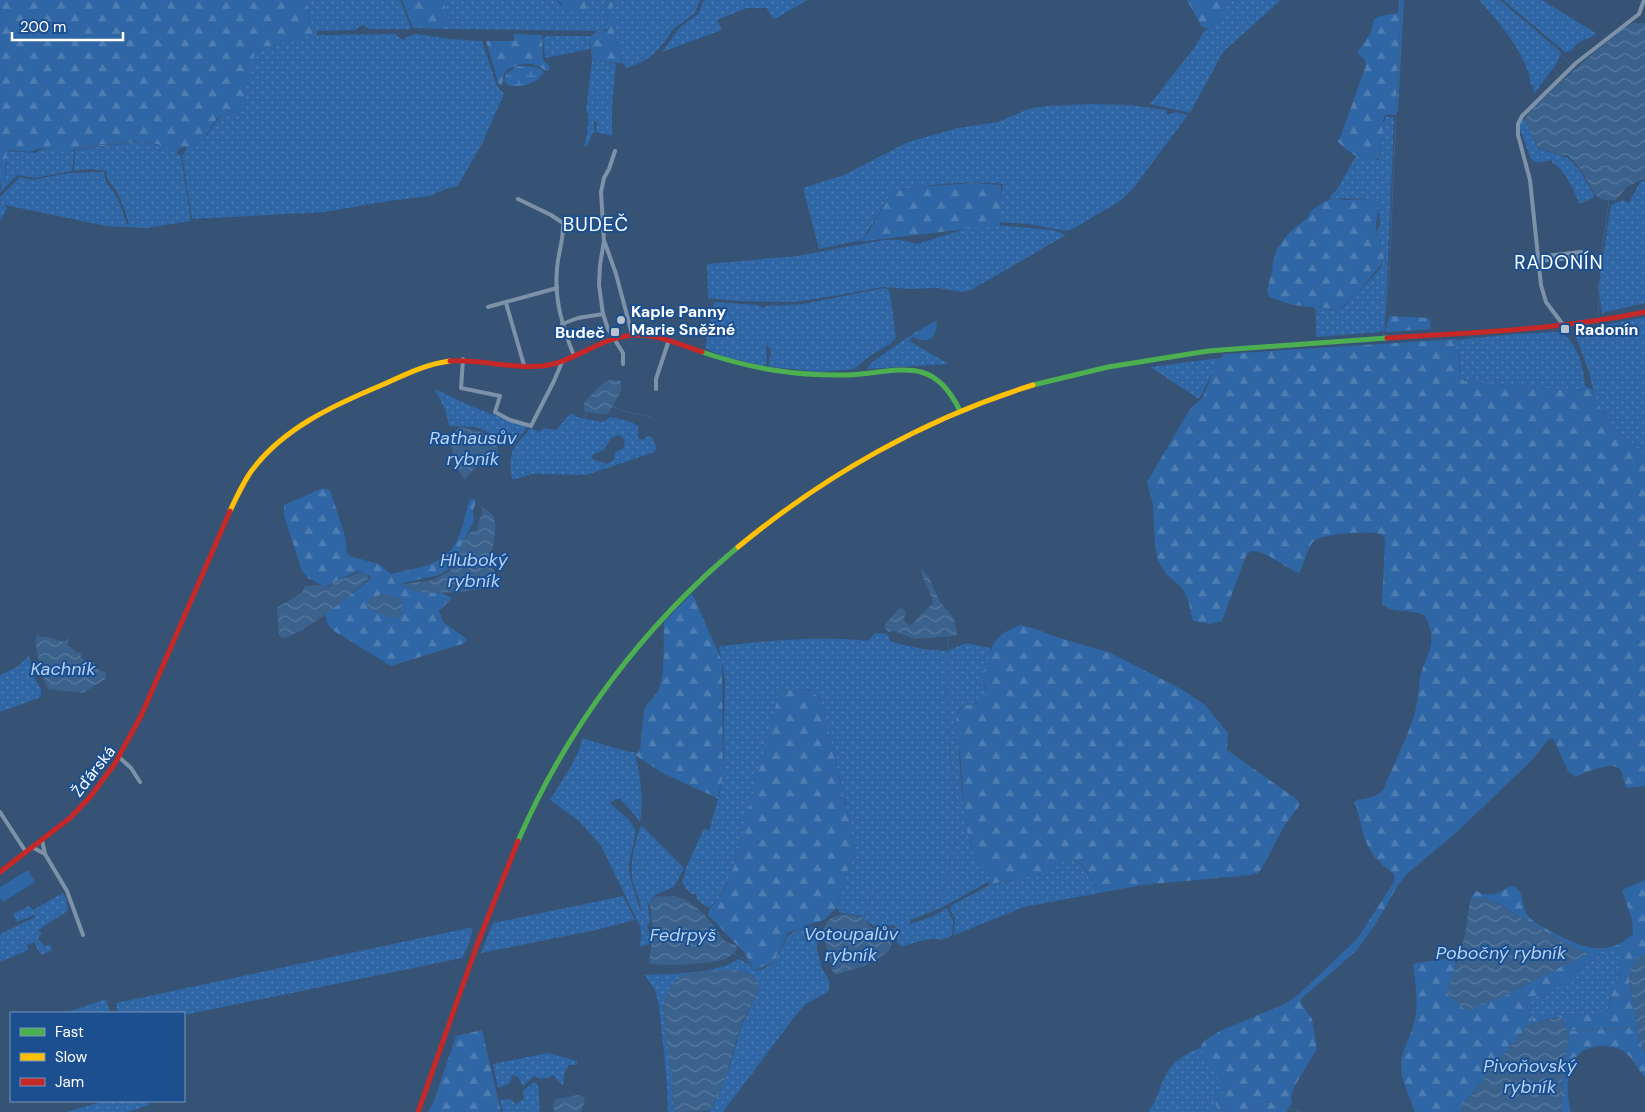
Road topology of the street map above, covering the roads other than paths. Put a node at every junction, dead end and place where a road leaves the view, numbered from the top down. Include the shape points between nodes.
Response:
1 (1644, 0) edge
2 (615, 151) dead end
3 (518, 199) dead end
4 (604, 241) junction
5 (1538, 259) junction
6 (557, 288) junction
7 (506, 303) junction
8 (488, 307) dead end
9 (1645, 312) edge
10 (603, 314) junction
11 (562, 324) junction
12 (1564, 326) junction
13 (632, 334) junction
14 (614, 337) junction
15 (669, 340) junction
16 (574, 356) junction
17 (463, 360) junction
18 (562, 362) junction
19 (623, 364) dead end
20 (524, 365) junction
21 (656, 389) dead end
22 (960, 411) junction
23 (120, 758) junction
24 (140, 782) dead end
25 (0, 812) edge
26 (42, 840) junction
27 (32, 847) junction
28 (26, 852) junction
29 (44, 854) junction
30 (0, 872) edge
31 (83, 935) dead end
32 (418, 1112) edge

1 - 5 street via 1639,14 1576,63 1522,116 1518,124 1530,180
2 - 4 street via 601,192
3 - 6 street via 563,223
4 - 10 street via 599,285
4 - 13 street
5 - 5 street via 1582,257 1584,254 1581,252
5 - 12 street via 1546,302
6 - 7 street
6 - 11 street
7 - 8 street
7 - 20 street
9 - 12 main road
10 - 11 street
10 - 14 street
11 - 16 street
12 - 22 main road via 1208,351 1150,359 1055,379
13 - 14 main road, Žďárská
13 - 15 main road, Žďárská
14 - 16 main road, Žďárská
14 - 19 street via 623,353
15 - 21 street via 656,378
15 - 22 main road, Žďárská via 737,364 778,372 838,376 916,371 942,384
16 - 18 main road, Žďárská
17 - 18 street via 461,388 500,396 495,412 532,426
17 - 20 main road, Žďárská
17 - 23 main road, Žďárská via 431,364 306,421 250,473 140,721
18 - 20 main road, Žďárská
22 - 32 main road via 878,450 771,520 737,546 687,593 636,648 568,742 528,818 489,910
23 - 24 street
23 - 26 main road, Žďárská via 84,803
25 - 28 street
26 - 27 main road, Žďárská
26 - 29 street
27 - 28 main road, Žďárská
27 - 29 street
28 - 30 main road, Žďárská
29 - 31 street via 67,891

